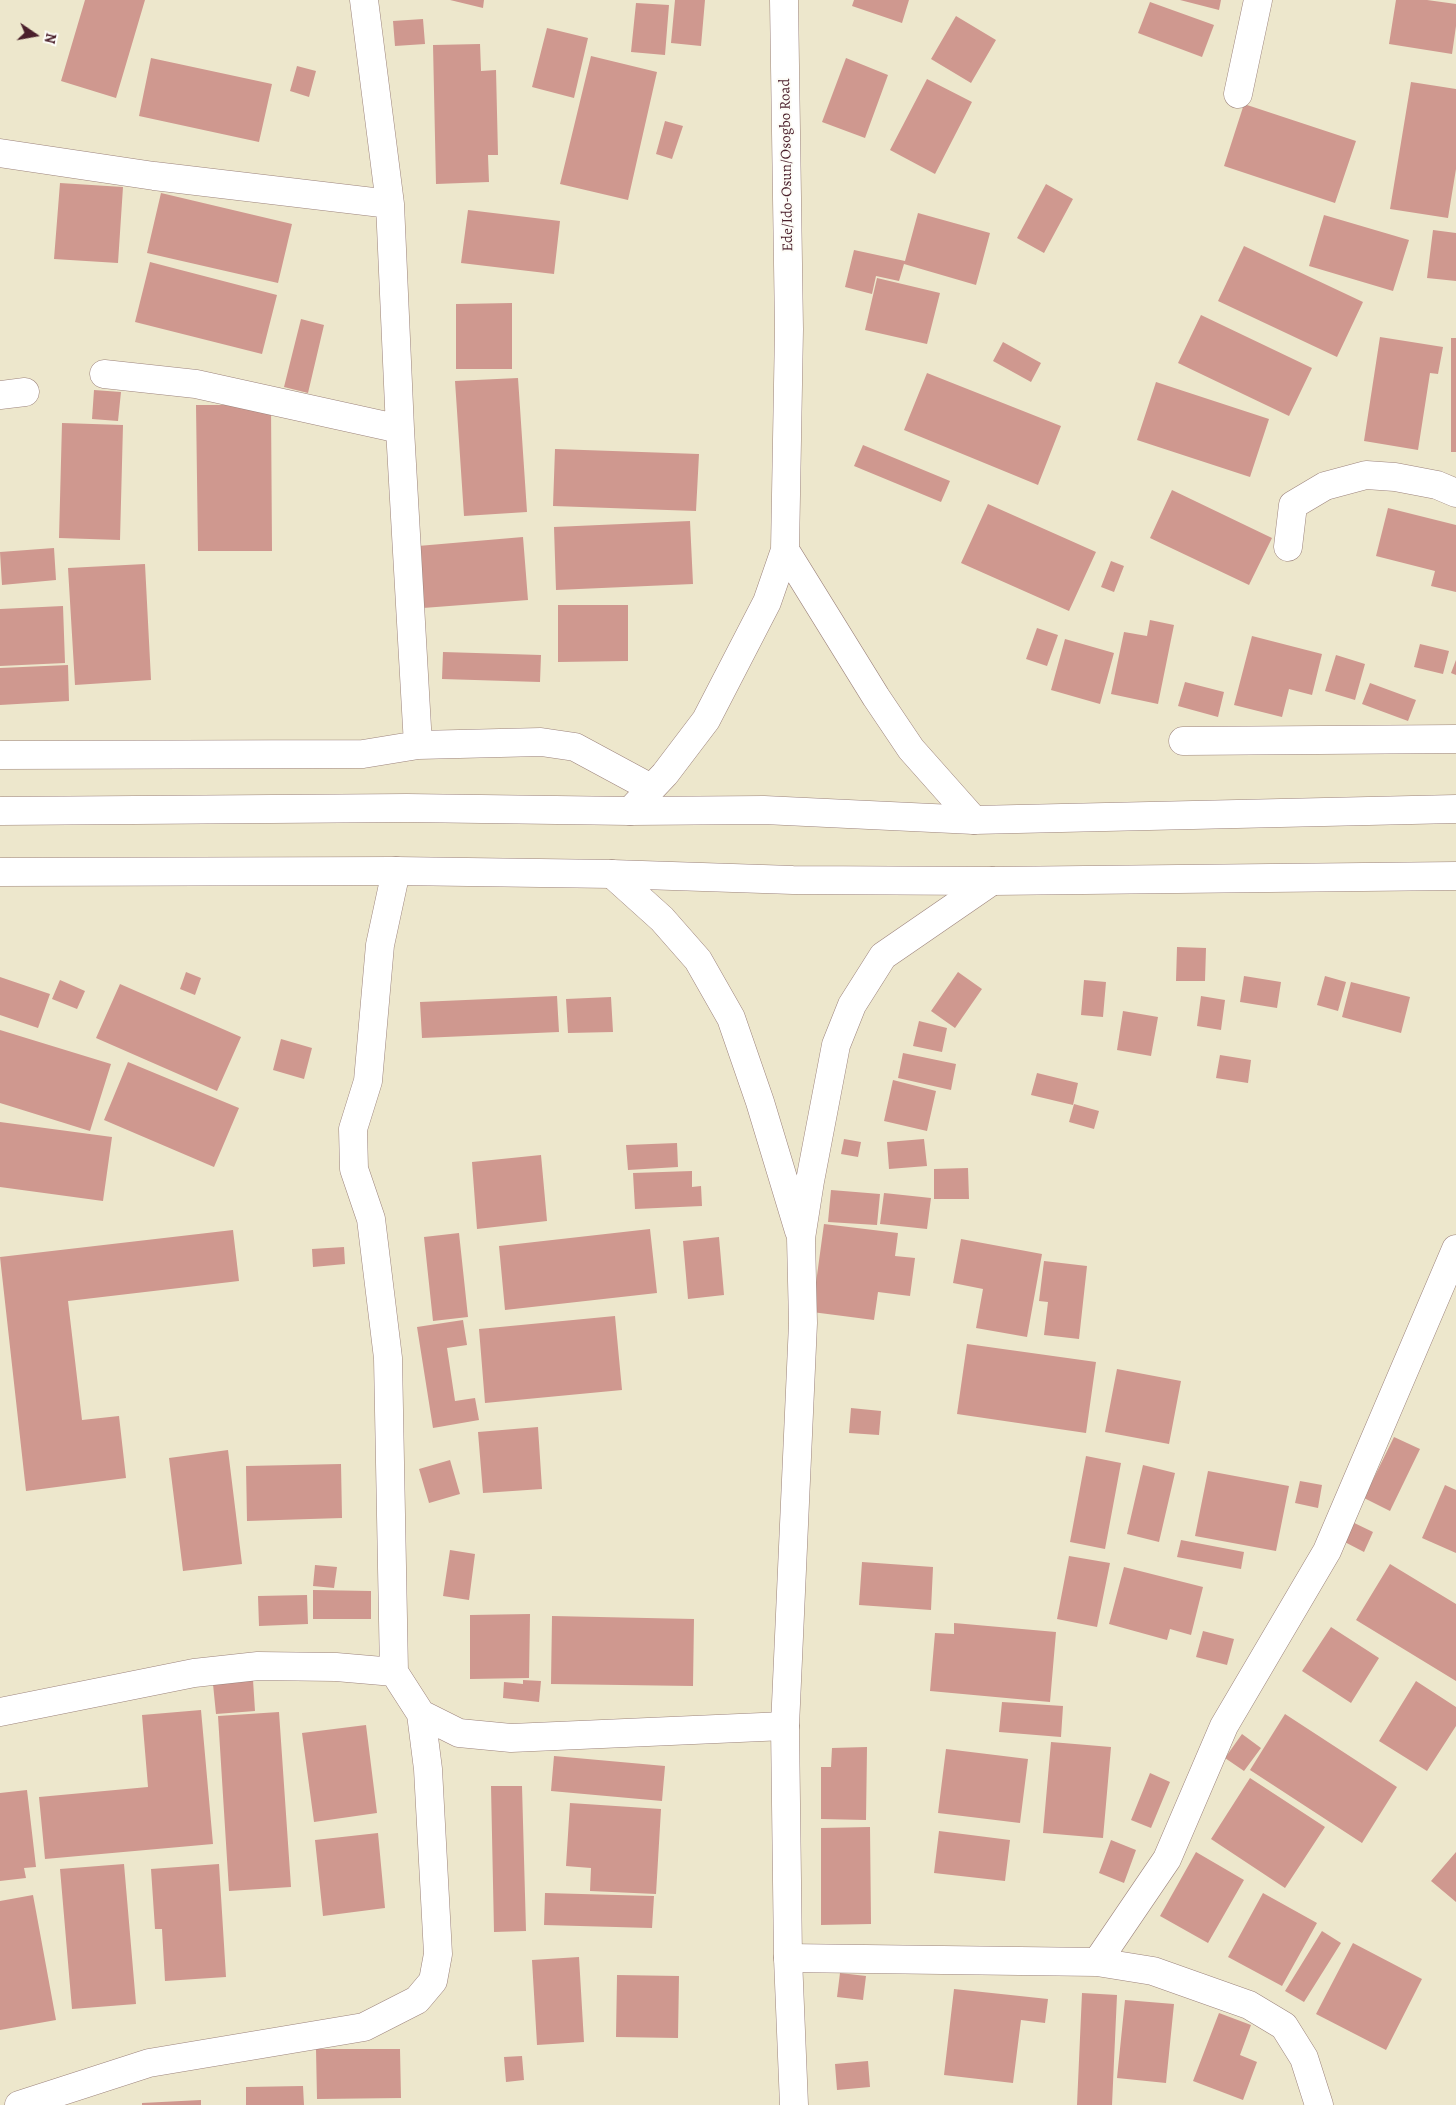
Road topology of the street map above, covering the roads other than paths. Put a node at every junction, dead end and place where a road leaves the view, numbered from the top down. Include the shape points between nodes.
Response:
1 (364, 0) edge
2 (784, 0) edge
3 (1258, 0) edge
4 (1238, 94) dead end
5 (0, 153) edge
6 (390, 204) junction
7 (104, 374) dead end
8 (400, 429) junction
9 (1456, 493) edge
10 (1288, 547) dead end
11 (785, 550) junction
12 (1456, 739) edge
13 (1183, 741) dead end
14 (418, 745) junction
15 (0, 755) edge
16 (652, 788) junction
17 (1456, 809) edge
18 (0, 811) edge
19 (630, 811) junction
20 (974, 820) junction
21 (396, 871) junction
22 (0, 872) edge
23 (612, 874) junction
24 (1456, 876) edge
25 (992, 882) junction
26 (801, 1238) junction
27 (1456, 1249) edge
28 (394, 1672) junction
29 (2, 1706) edge
30 (421, 1714) junction
31 (786, 1726) junction
32 (458, 1733) junction
33 (428, 1769) junction
34 (788, 1958) junction
35 (1097, 1962) junction
36 (19, 2105) edge
37 (794, 2105) edge
38 (1319, 2105) edge

1 - 6 main road
2 - 11 main road, Ede/Ido-Osun/Osogbo Road via 789,329
3 - 4 main road
5 - 6 main road via 154,176
6 - 8 main road
7 - 8 main road via 196,384
8 - 14 main road
9 - 10 main road via 1396,476 1366,475 1325,486 1293,504
11 - 16 main road via 766,602 706,720
11 - 20 main road via 912,749
12 - 13 main road
14 - 15 main road via 363,754
14 - 16 main road via 541,742 575,746
16 - 19 main road
17 - 20 main road
18 - 19 main road via 407,808
19 - 20 main road via 764,810
21 - 22 main road
21 - 23 main road
21 - 28 main road via 380,945 368,1081 354,1129 354,1170 371,1219 388,1358
23 - 25 main road
23 - 26 main road via 662,919 698,960 730,1018 760,1102
24 - 25 main road
25 - 26 main road via 883,956 852,1005 836,1044
26 - 31 main road via 803,1323
27 - 35 main road via 1327,1551 1224,1726 1167,1859
28 - 29 main road via 258,1666 194,1673
28 - 30 main road
30 - 32 main road
30 - 33 main road
31 - 32 main road via 511,1738
31 - 34 main road
32 - 33 main road
33 - 36 main road via 438,1954 433,1981 417,2000 364,2027 149,2063
34 - 35 main road
34 - 37 main road
35 - 38 main road via 1153,1971 1248,2005 1284,2026 1304,2058

